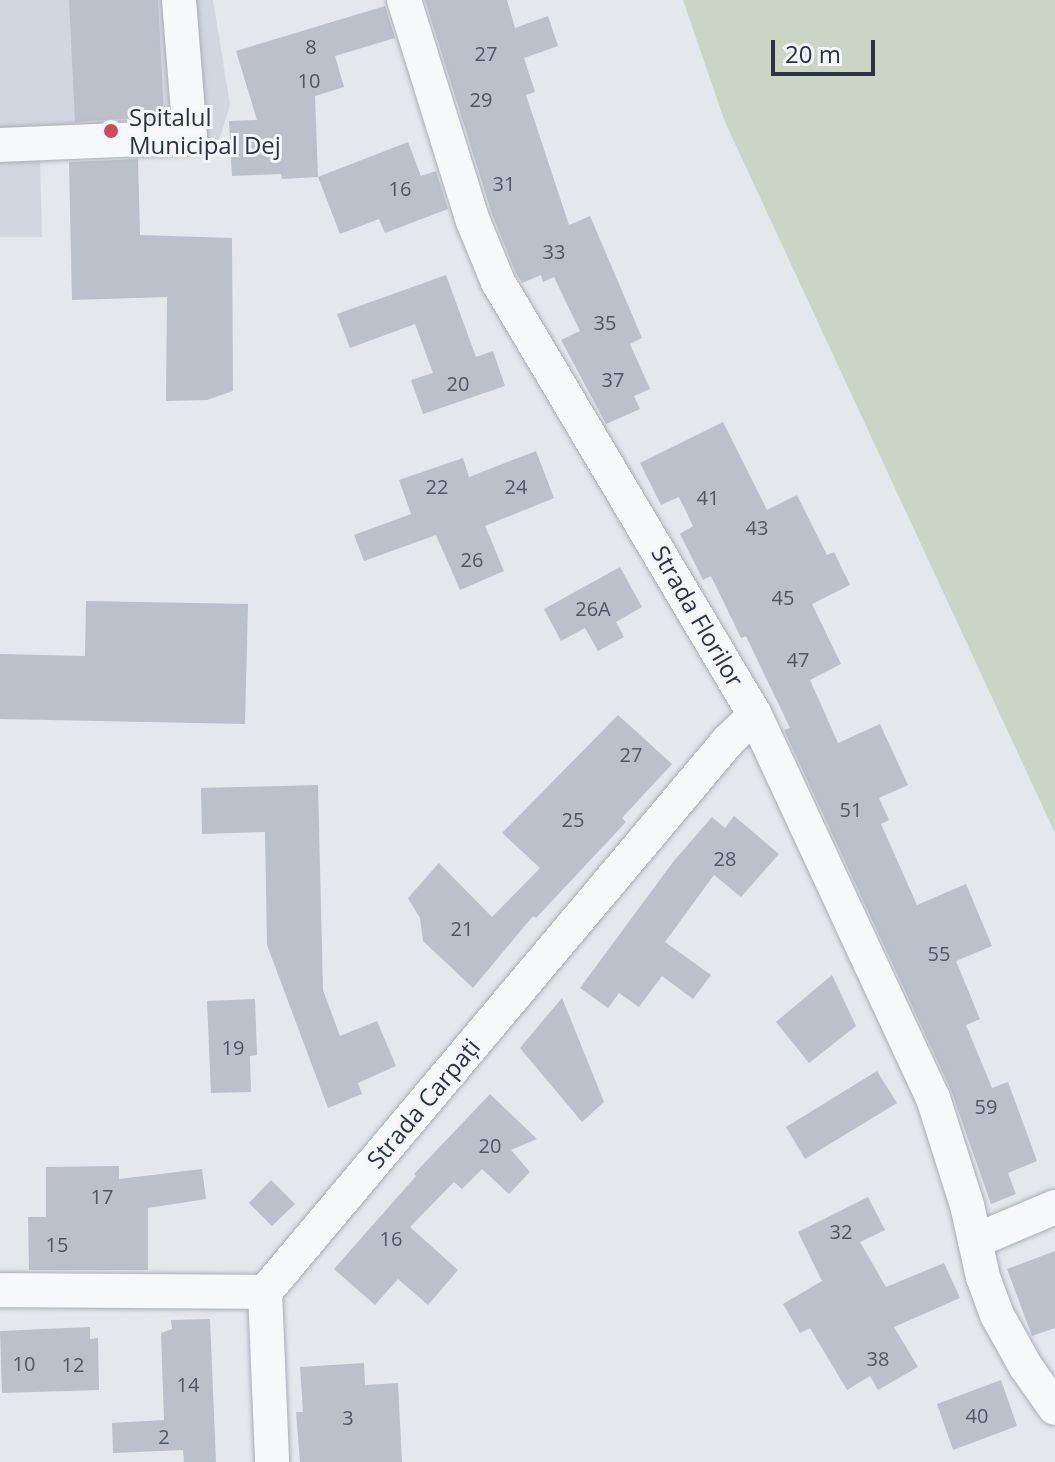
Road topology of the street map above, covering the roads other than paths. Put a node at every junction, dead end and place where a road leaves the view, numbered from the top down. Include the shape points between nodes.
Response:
1 (179, 0) edge
2 (404, 0) edge
3 (0, 145) edge
4 (755, 715) junction
5 (1055, 1207) edge
6 (975, 1241) junction
7 (0, 1290) edge
8 (265, 1292) junction
9 (1055, 1408) edge
10 (272, 1462) edge

1 - 3 street via 190,137
2 - 4 street, Strada Florilor via 473,221 498,282
4 - 6 street, Strada Florilor via 933,1098
4 - 8 street, Strada Carpați
5 - 6 street
6 - 9 street, Strada Florilor via 997,1315
7 - 8 street
8 - 10 street

